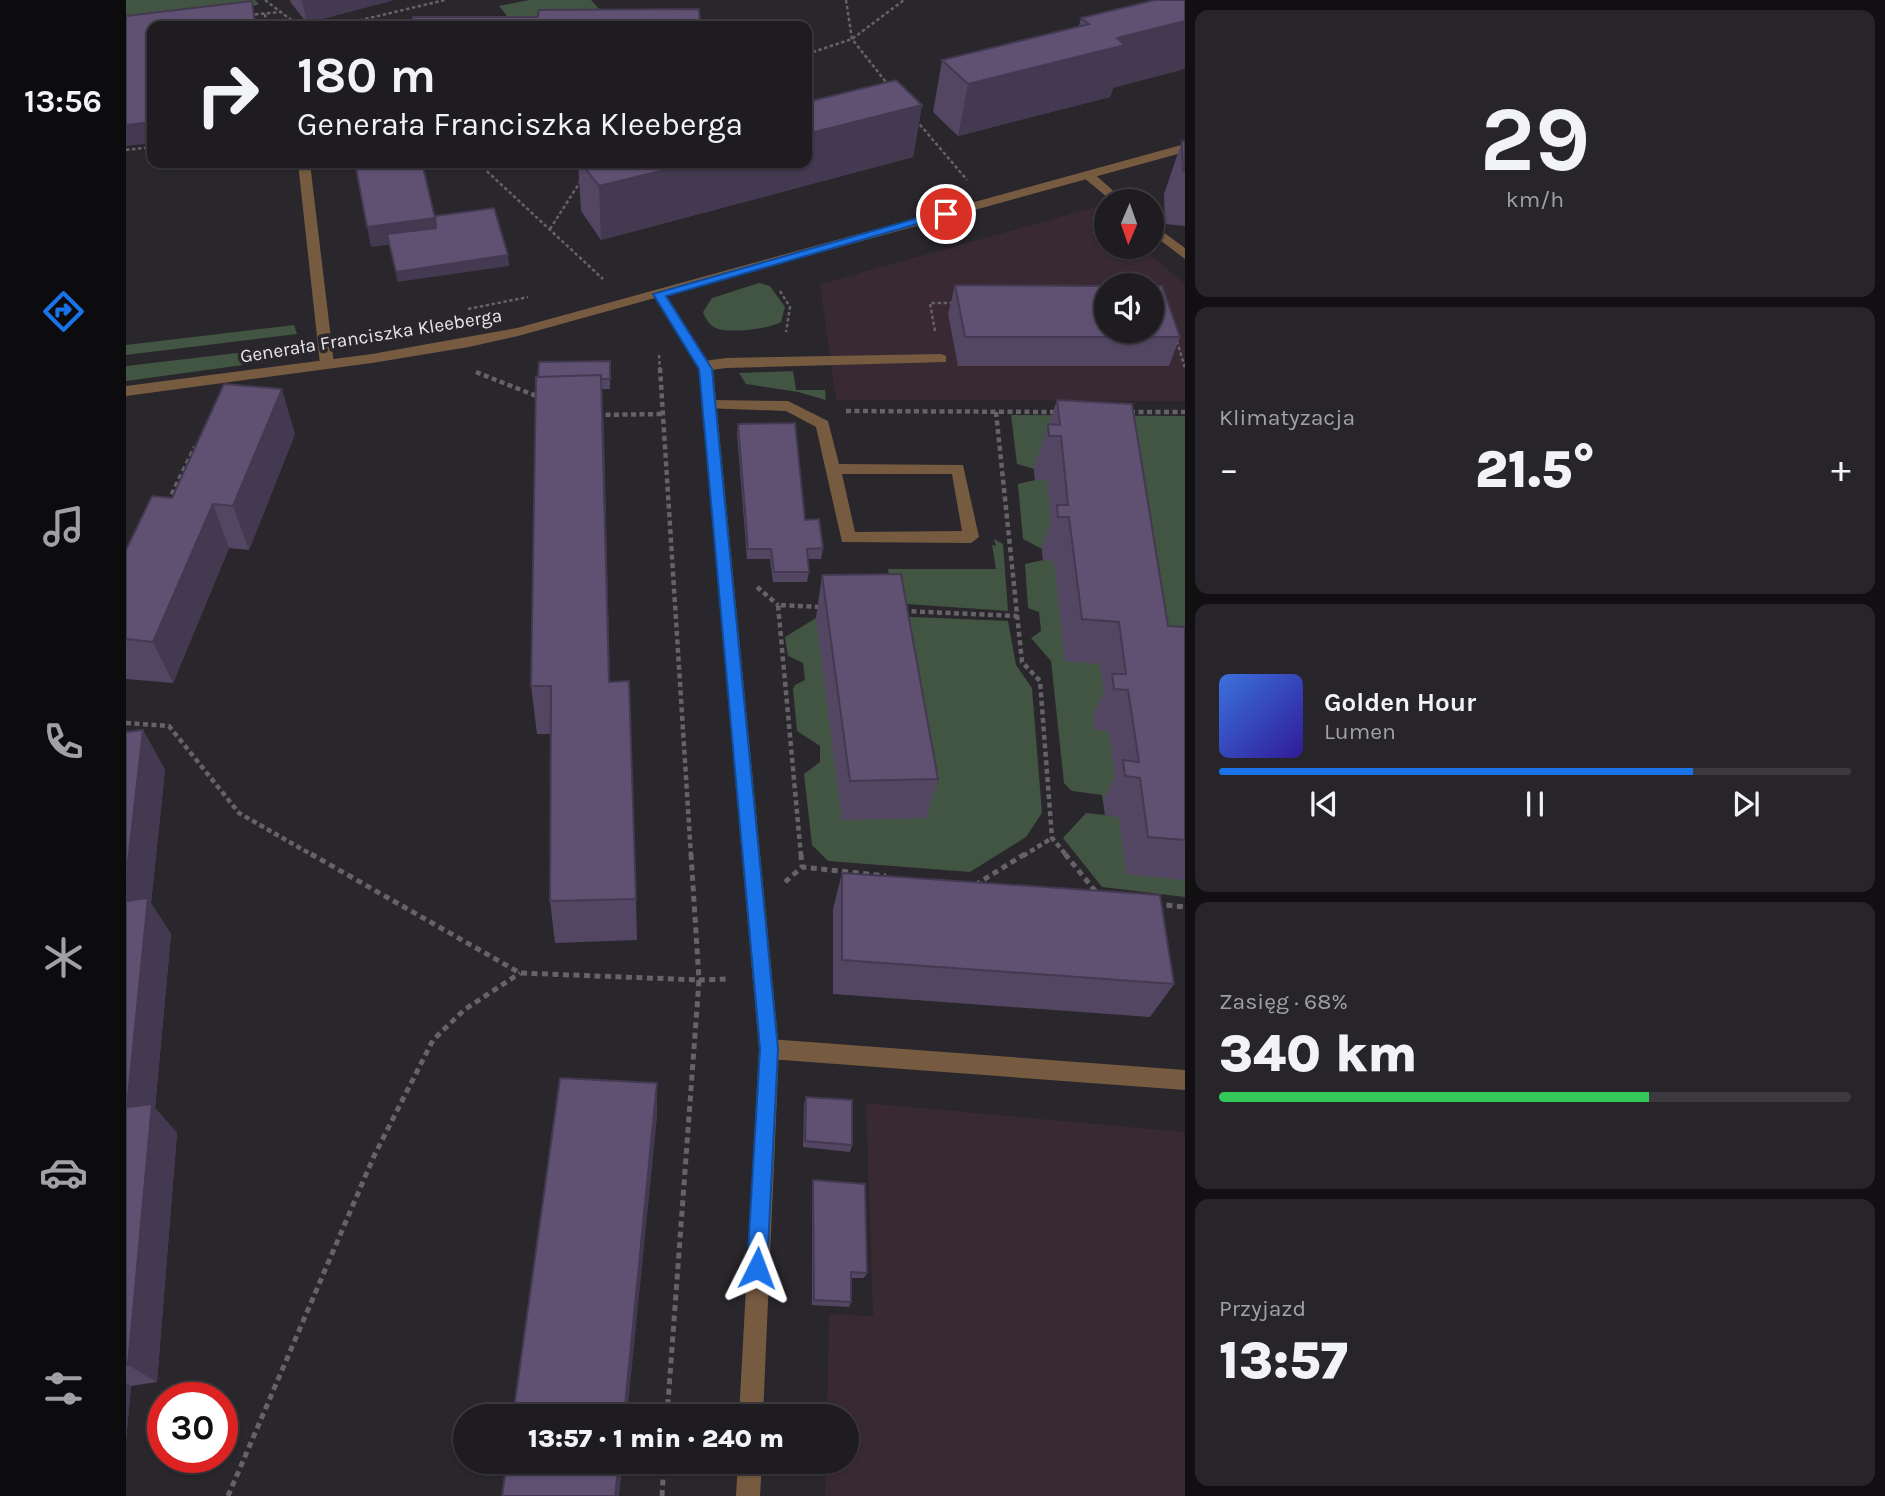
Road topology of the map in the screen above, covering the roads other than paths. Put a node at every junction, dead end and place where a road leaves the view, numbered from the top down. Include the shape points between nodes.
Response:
1 (1185, 148) edge
2 (305, 168) edge
3 (1088, 175) junction
4 (1105, 189) edge
5 (1164, 238) edge
6 (1185, 255) edge
7 (659, 294) junction
8 (941, 359) road end
9 (327, 364) junction
10 (704, 366) junction
11 (126, 391) edge
12 (709, 405) junction
13 (832, 469) junction
14 (769, 1049) junction
15 (1185, 1080) edge
16 (752, 1404) edge
17 (749, 1474) edge
18 (748, 1496) edge

1 - 3 street, Generała Franciszka Kleeberga
2 - 9 street
3 - 4 street
3 - 7 street, Generała Franciszka Kleeberga
5 - 6 street
7 - 9 street, Generała Franciszka Kleeberga via 459,346
7 - 10 street
8 - 10 street
9 - 11 street, Generała Franciszka Kleeberga
10 - 12 street
12 - 13 street via 788,407 823,424
12 - 14 street
13 - 13 street via 848,538 971,537 958,469
14 - 15 street
14 - 16 street
17 - 18 street

